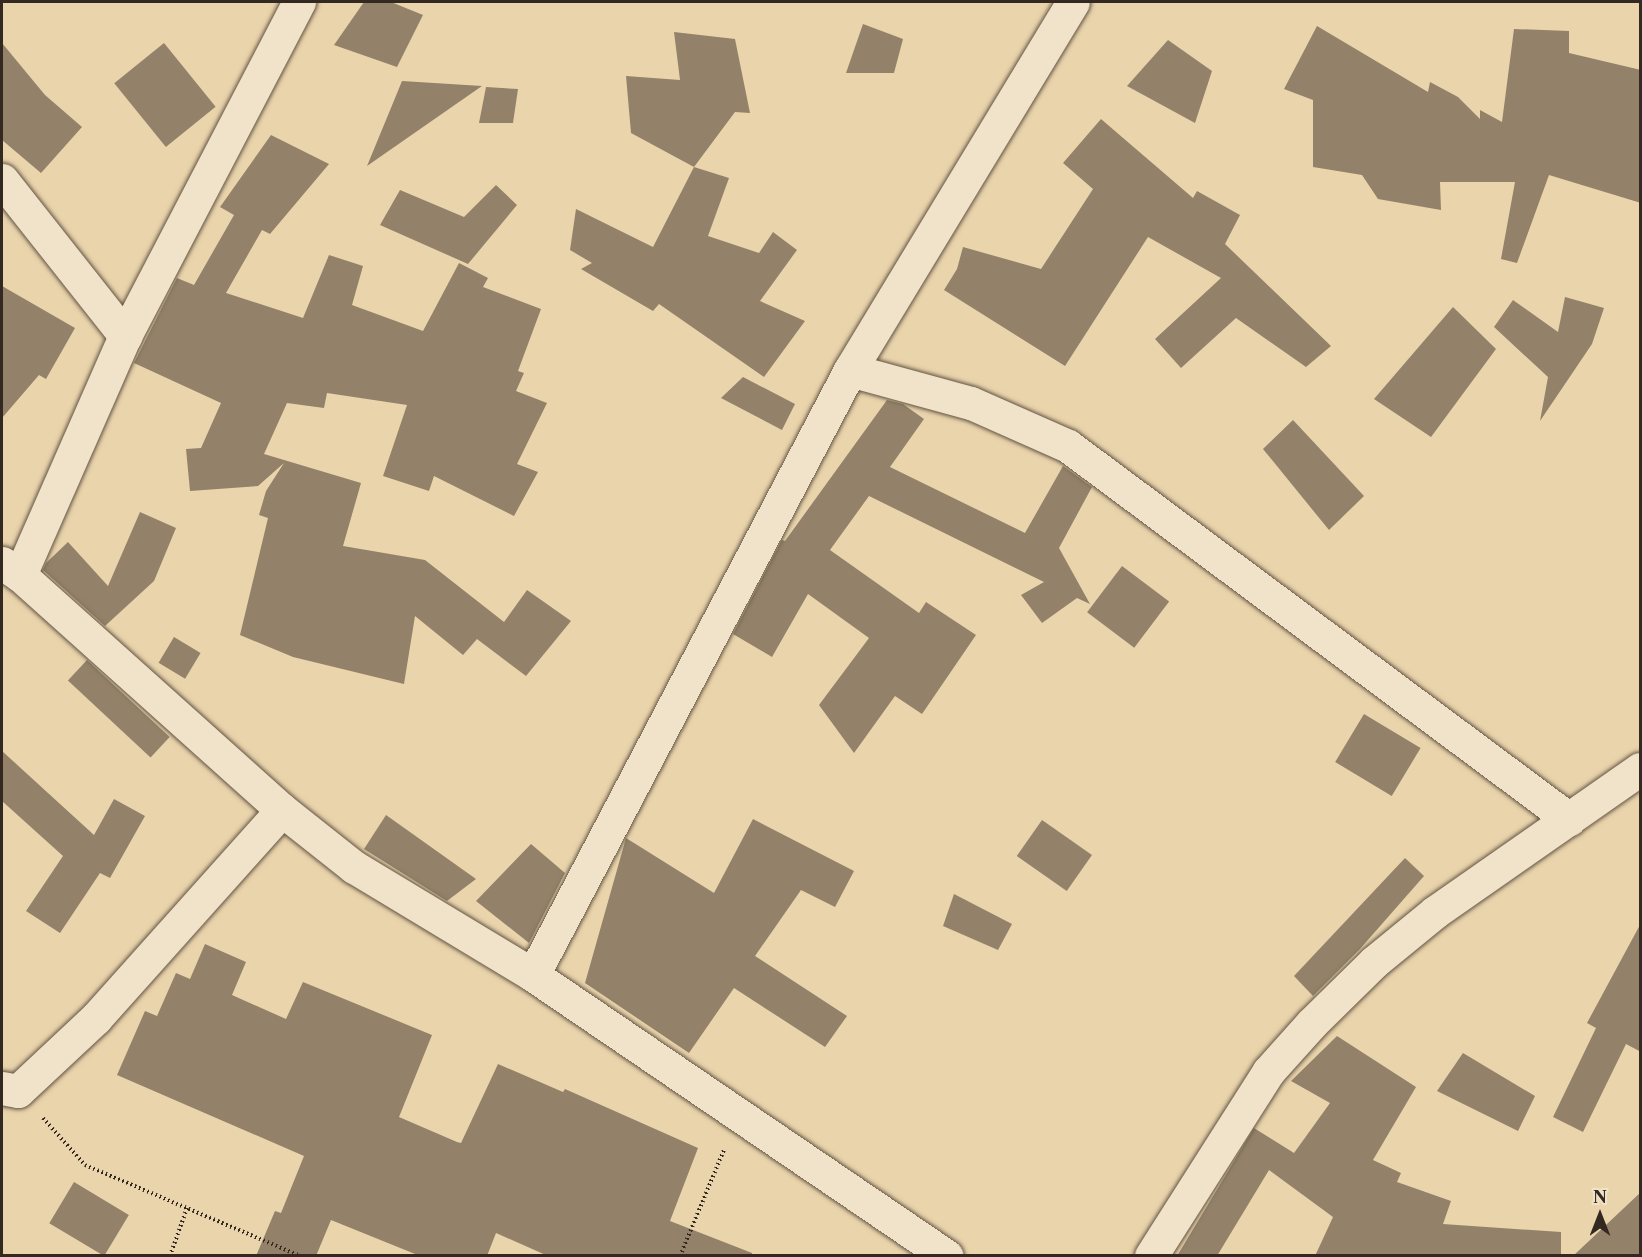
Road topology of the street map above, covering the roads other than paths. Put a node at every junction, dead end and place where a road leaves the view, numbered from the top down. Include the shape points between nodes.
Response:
1 (299, 2) edge
2 (1073, 2) edge
3 (2, 180) edge
4 (125, 336) junction
5 (850, 370) junction
6 (10, 569) edge
7 (1641, 769) edge
8 (282, 810) junction
9 (1569, 819) junction
10 (533, 975) junction
11 (10, 1090) edge
12 (946, 1256) edge
13 (1151, 1256) edge

1 - 4 street
2 - 5 street
3 - 4 street
4 - 6 street
5 - 9 street via 971,403 1068,446
5 - 10 street
6 - 8 street
7 - 9 street
8 - 10 street via 354,867
8 - 11 street via 96,1018
9 - 13 street via 1435,912 1374,963 1312,1023 1268,1072
10 - 12 street

